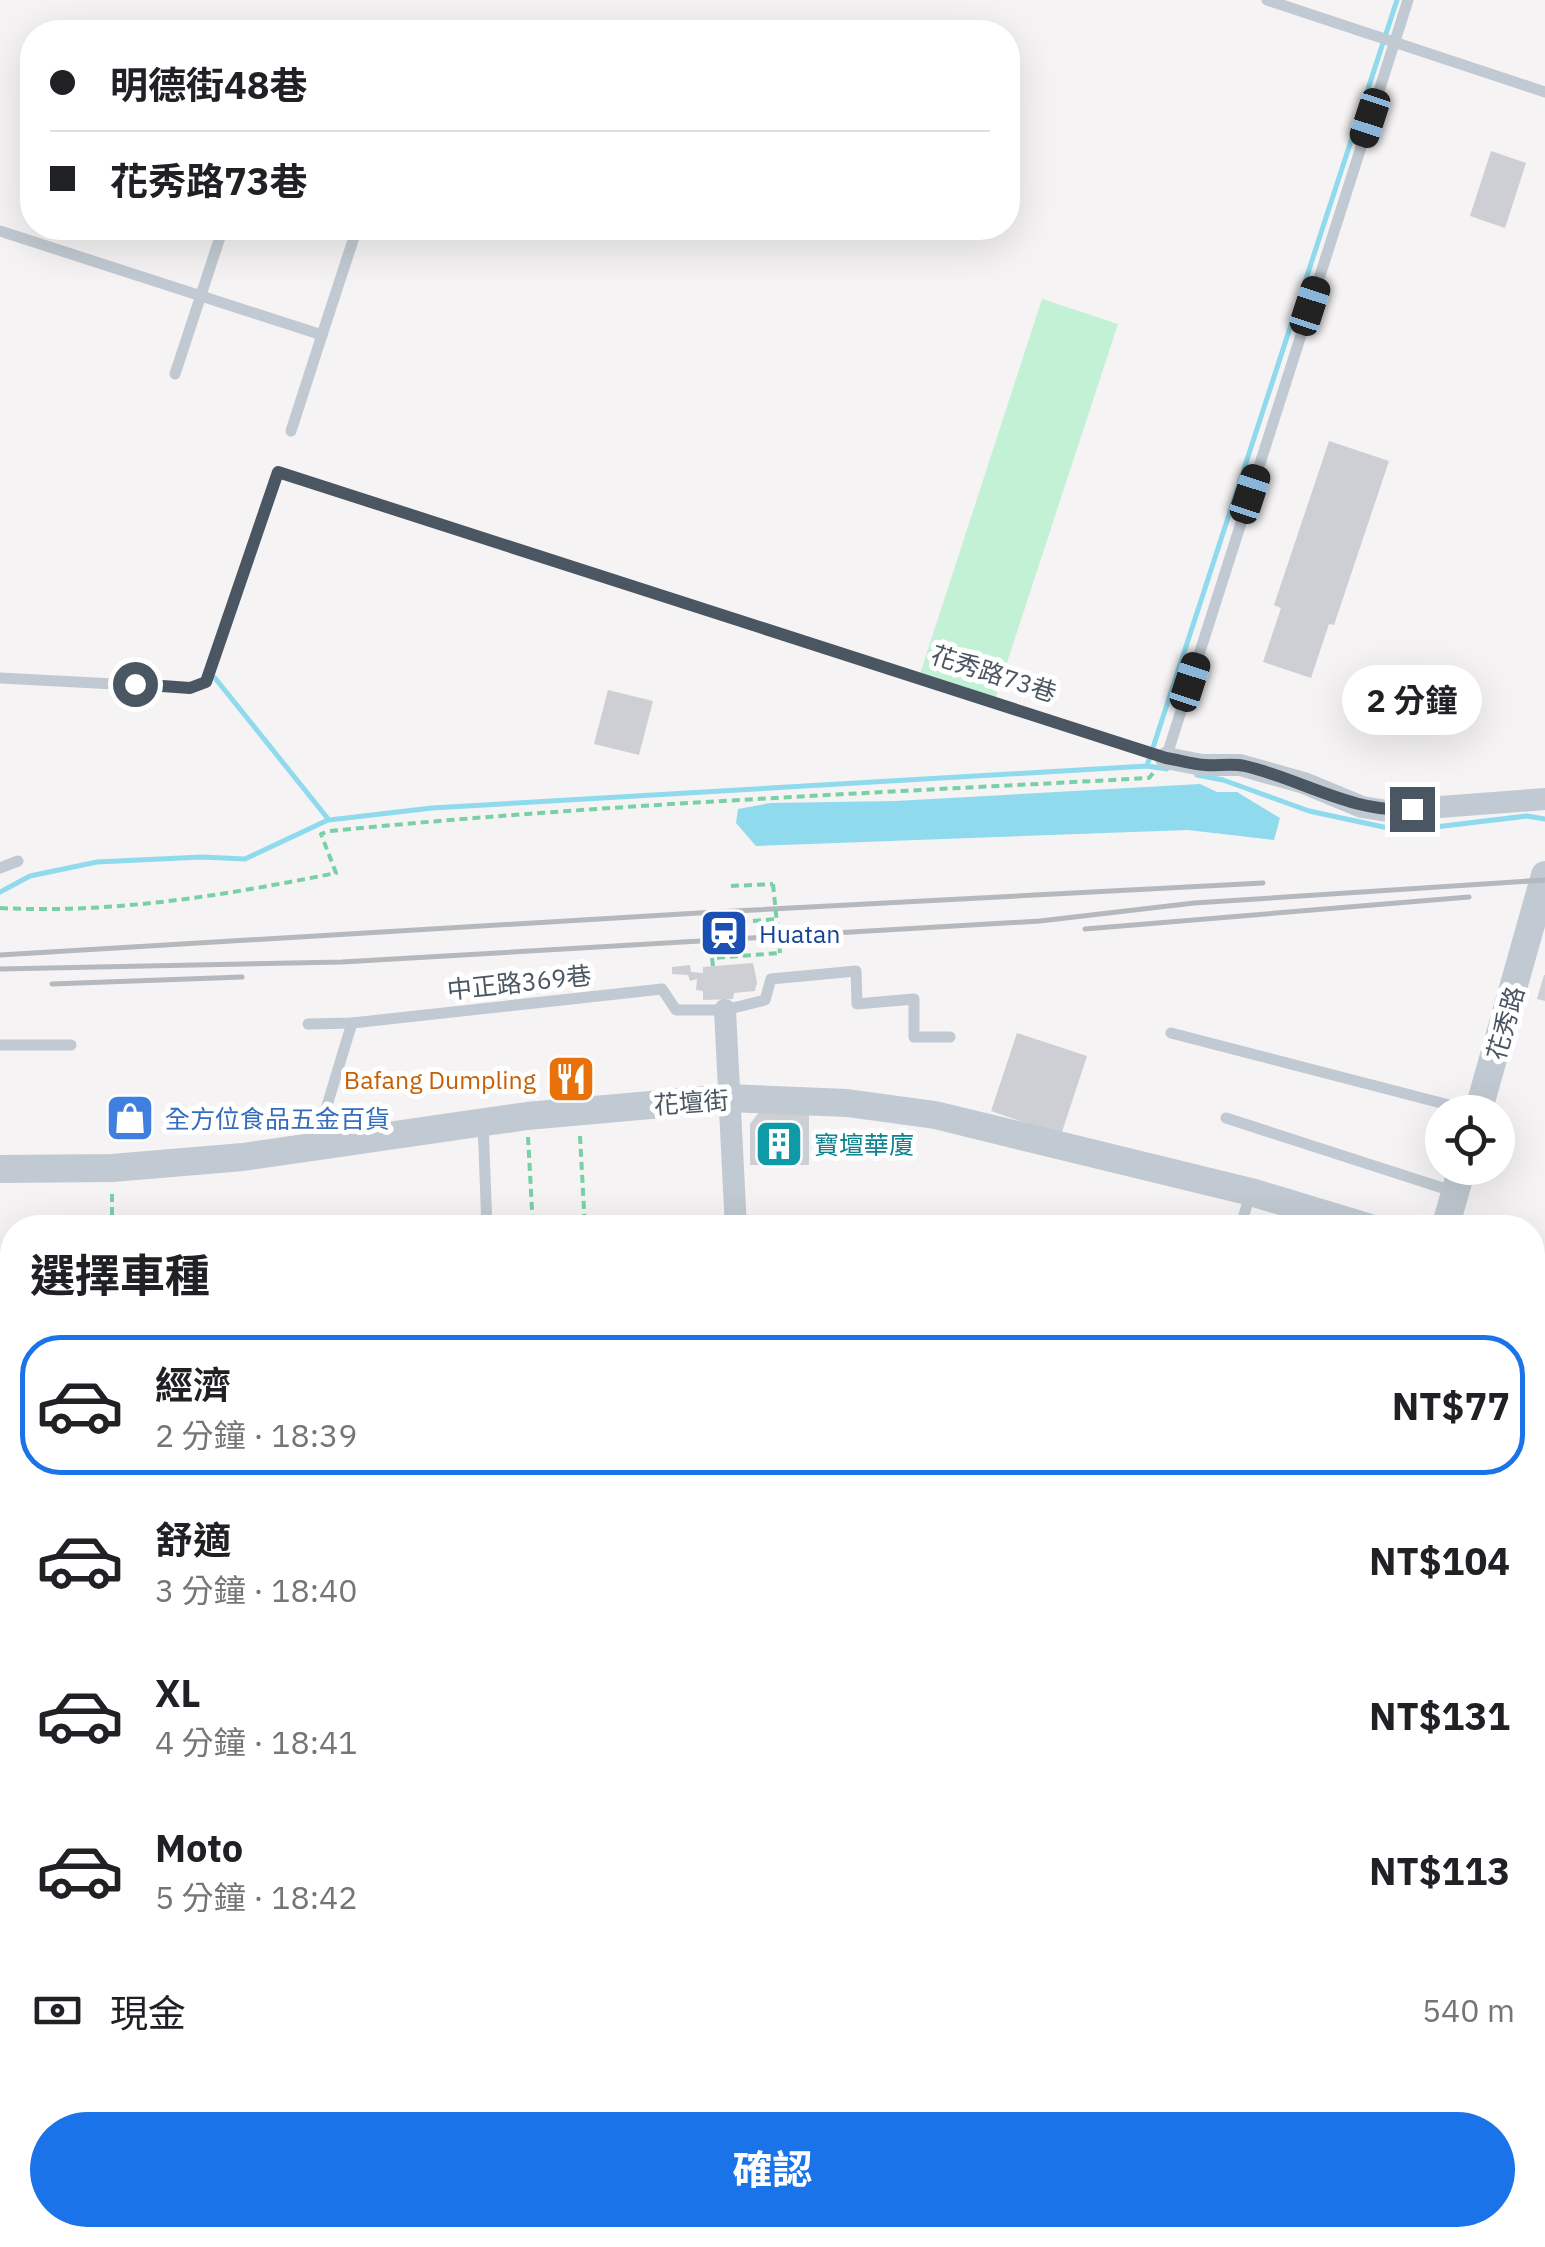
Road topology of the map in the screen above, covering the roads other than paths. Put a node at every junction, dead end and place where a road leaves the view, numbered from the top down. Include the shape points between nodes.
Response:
1 (1266, 0) edge
2 (1408, 0) edge
3 (1394, 43) junction
4 (1545, 92) edge
5 (25, 240) edge
6 (218, 240) edge
7 (353, 240) edge
8 (200, 296) junction
9 (322, 335) junction
10 (175, 374) dead end
11 (291, 431) dead end
12 (0, 678) edge
13 (1166, 758) junction
14 (1545, 799) edge
15 (18, 862) dead end
16 (0, 868) edge
17 (1545, 875) edge
18 (724, 1010) junction
19 (352, 1022) junction
20 (308, 1024) dead end
21 (1172, 1033) dead end
22 (950, 1037) dead end
23 (0, 1044) edge
24 (71, 1045) dead end
25 (1482, 1095) edge
26 (729, 1098) junction
27 (1425, 1099) edge
28 (1226, 1118) dead end
29 (483, 1122) junction
30 (315, 1145) junction
31 (0, 1169) edge
32 (1425, 1171) edge
33 (1458, 1185) edge
34 (1251, 1192) junction
35 (487, 1215) edge
36 (735, 1215) edge
37 (1244, 1215) edge
38 (1327, 1215) edge
39 (1449, 1215) edge

1 - 3 lane
2 - 3 lane
3 - 4 lane
3 - 13 lane
5 - 8 lane
6 - 8 lane
7 - 9 lane
8 - 9 lane
8 - 10 lane
9 - 11 lane
12 - 13 lane, 花秀路73巷 via 190,688 206,682 278,472
13 - 14 street, 花秀路73巷 via 1240,765 1386,811
15 - 16 lane
17 - 25 street, 花秀路
18 - 19 lane, 中正路369巷 via 676,1010 662,990
18 - 22 lane via 765,1000 771,978 856,971 857,1004 914,999 914,1037
18 - 26 street
19 - 20 lane, 中正路369巷
19 - 30 lane
21 - 27 lane
23 - 24 lane
26 - 29 street, 花壇街
26 - 34 street, 花壇街 via 847,1102 935,1115
26 - 36 street
28 - 32 lane
29 - 30 street, 花壇街
29 - 35 lane
30 - 31 street, 花壇街 via 112,1168
33 - 39 street
34 - 37 lane
34 - 38 street, 花壇街

